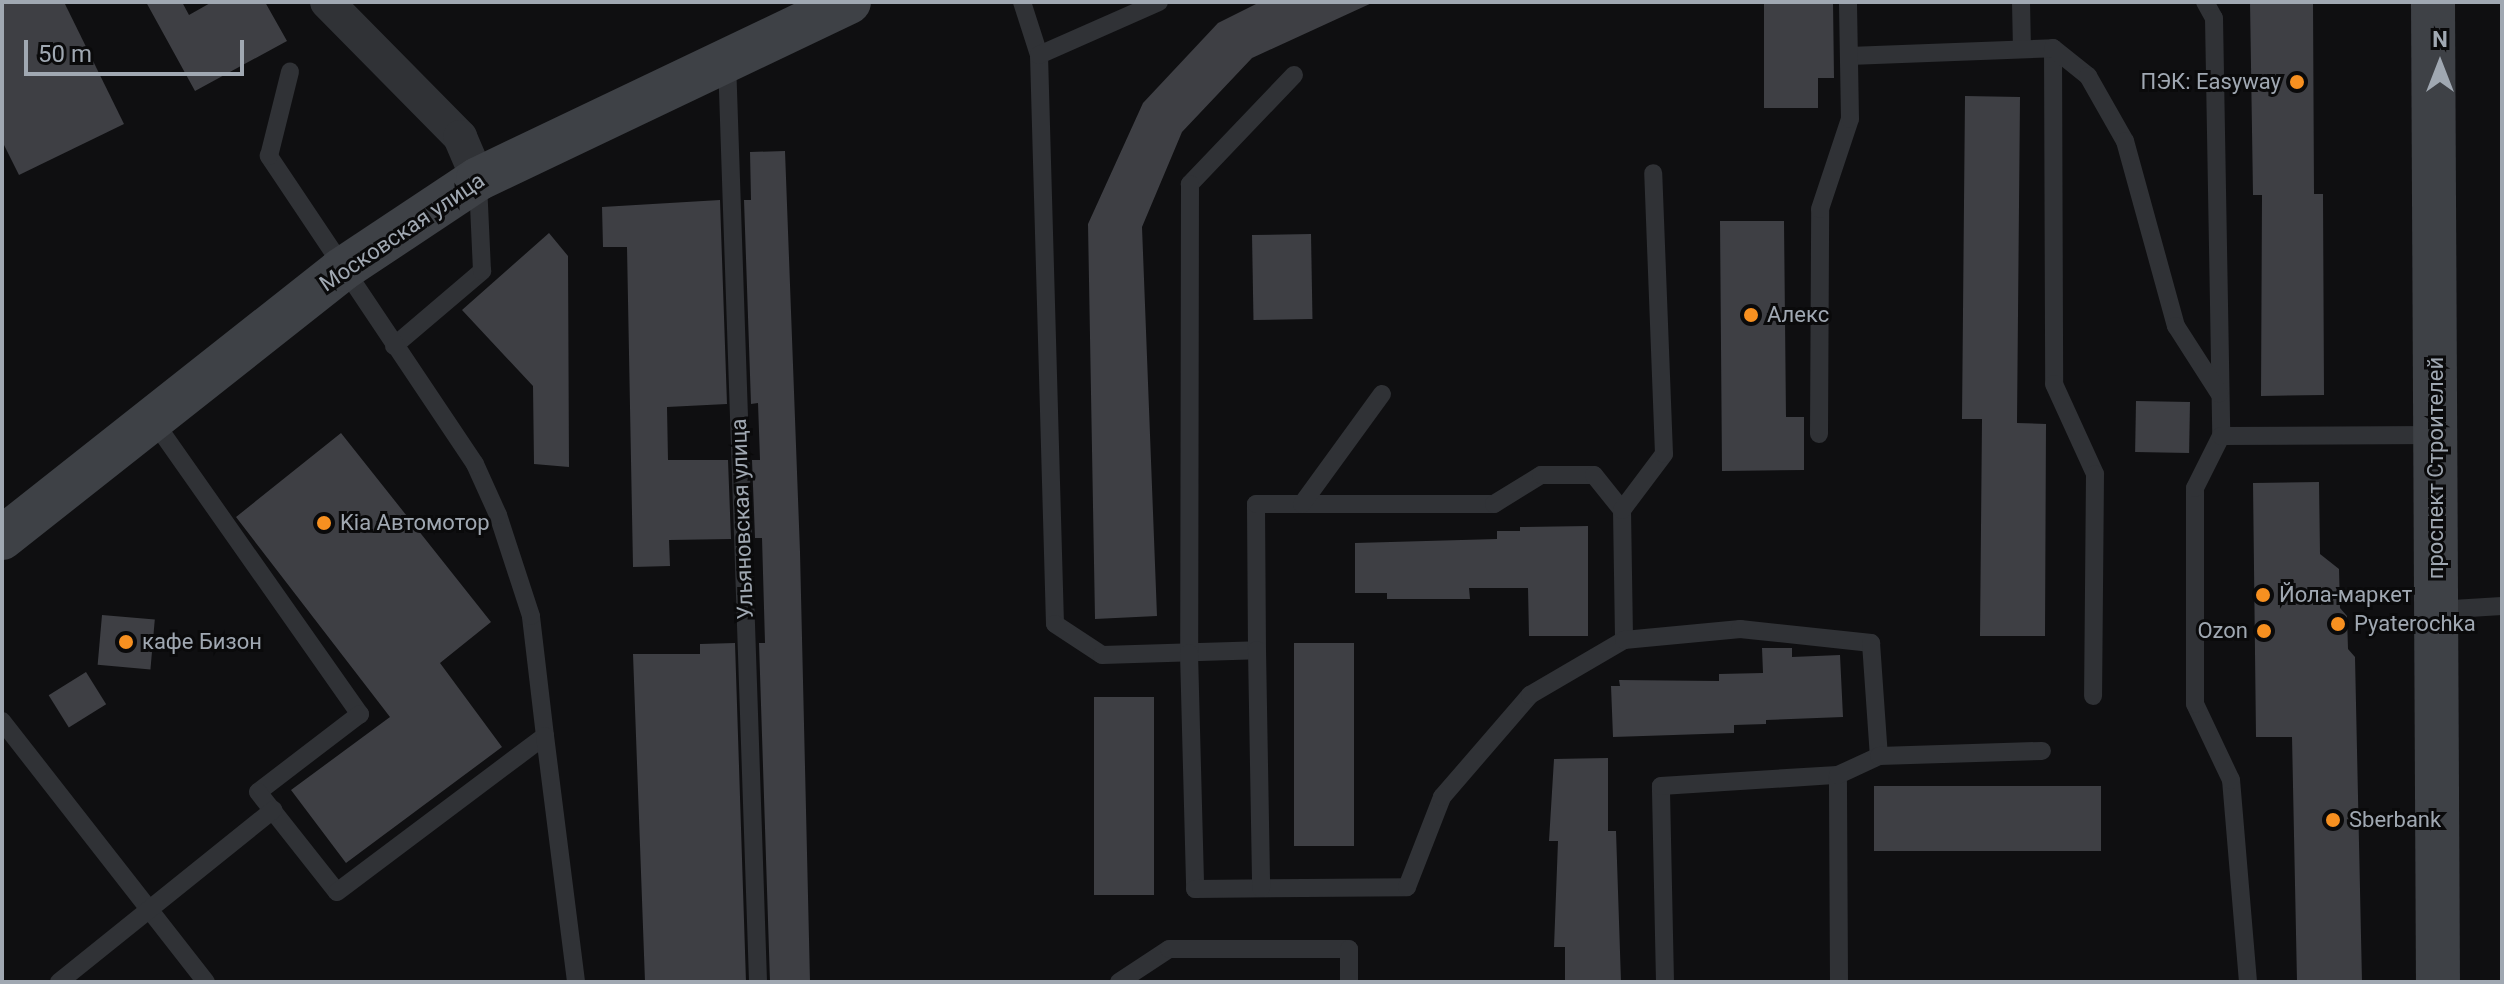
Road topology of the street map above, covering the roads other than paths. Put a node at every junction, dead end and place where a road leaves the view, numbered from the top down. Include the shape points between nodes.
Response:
1 (327, 2) edge
2 (849, 2) edge
3 (1022, 2) edge
4 (1159, 2) edge
5 (1848, 2) edge
6 (2021, 2) edge
7 (2205, 2) edge
8 (2433, 2) edge
9 (2053, 48) junction
10 (2022, 49) junction
11 (1039, 55) junction
12 (727, 56) junction
13 (1849, 56) junction
14 (290, 72) dead end
15 (1294, 75) dead end
16 (1653, 173) dead end
17 (478, 179) junction
18 (341, 270) junction
19 (394, 346) junction
20 (2219, 393) junction
21 (1382, 394) dead end
22 (151, 418) junction
23 (1819, 434) dead end
24 (2435, 435) junction
25 (2221, 436) junction
26 (1302, 504) junction
27 (1622, 510) junction
28 (2, 538) edge
29 (2502, 606) edge
30 (2436, 610) junction
31 (1624, 640) junction
32 (1257, 650) junction
33 (1189, 653) junction
34 (2093, 696) dead end
35 (2, 721) edge
36 (545, 736) junction
37 (2042, 751) dead end
38 (1879, 756) junction
39 (1838, 775) junction
40 (273, 810) junction
41 (1261, 888) junction
42 (147, 910) junction
43 (59, 982) edge
44 (206, 982) edge
45 (576, 982) edge
46 (758, 982) edge
47 (1119, 982) edge
48 (1349, 982) edge
49 (1665, 982) edge
50 (1839, 982) edge
51 (2248, 982) edge
52 (2438, 982) edge

1 - 17 street via 460,137
2 - 12 main road, Московская улица
3 - 11 lane
4 - 11 lane
5 - 13 lane
6 - 10 lane
7 - 20 lane via 2214,18
8 - 24 main road, проспект Строителей
9 - 10 lane
9 - 20 lane via 2088,76 2125,141 2176,326
9 - 34 lane via 2054,384 2095,474
10 - 13 lane
11 - 33 lane via 1055,624 1102,655
12 - 17 main road, Московская улица
12 - 46 lane, Ульяновская улица
13 - 23 lane via 1850,119 1820,209
14 - 18 lane via 269,156
15 - 33 lane via 1190,184
16 - 27 lane via 1664,454
17 - 18 main road, Московская улица
17 - 19 lane via 482,271
18 - 19 lane
18 - 22 main road, Московская улица
19 - 36 lane via 475,464 498,515 531,616
20 - 25 lane
21 - 26 lane
22 - 28 main road, Московская улица
22 - 40 lane via 360,714 258,792
24 - 25 lane
24 - 30 main road, проспект Строителей
25 - 51 lane via 2195,488 2195,704 2231,780
26 - 27 lane via 1494,504 1541,475 1594,475
26 - 32 lane via 1256,504
27 - 31 lane
29 - 30 lane
30 - 52 main road, проспект Строителей
31 - 38 lane via 1740,629 1871,643
31 - 41 lane via 1530,695 1442,797 1407,887
32 - 33 lane
32 - 41 lane
33 - 41 lane via 1195,889
35 - 42 lane
36 - 40 lane via 337,892
36 - 45 lane
37 - 38 lane
38 - 39 lane
39 - 49 lane via 1661,786
39 - 50 lane
40 - 42 lane
42 - 43 lane
42 - 44 lane
47 - 48 lane via 1169,949 1349,949

